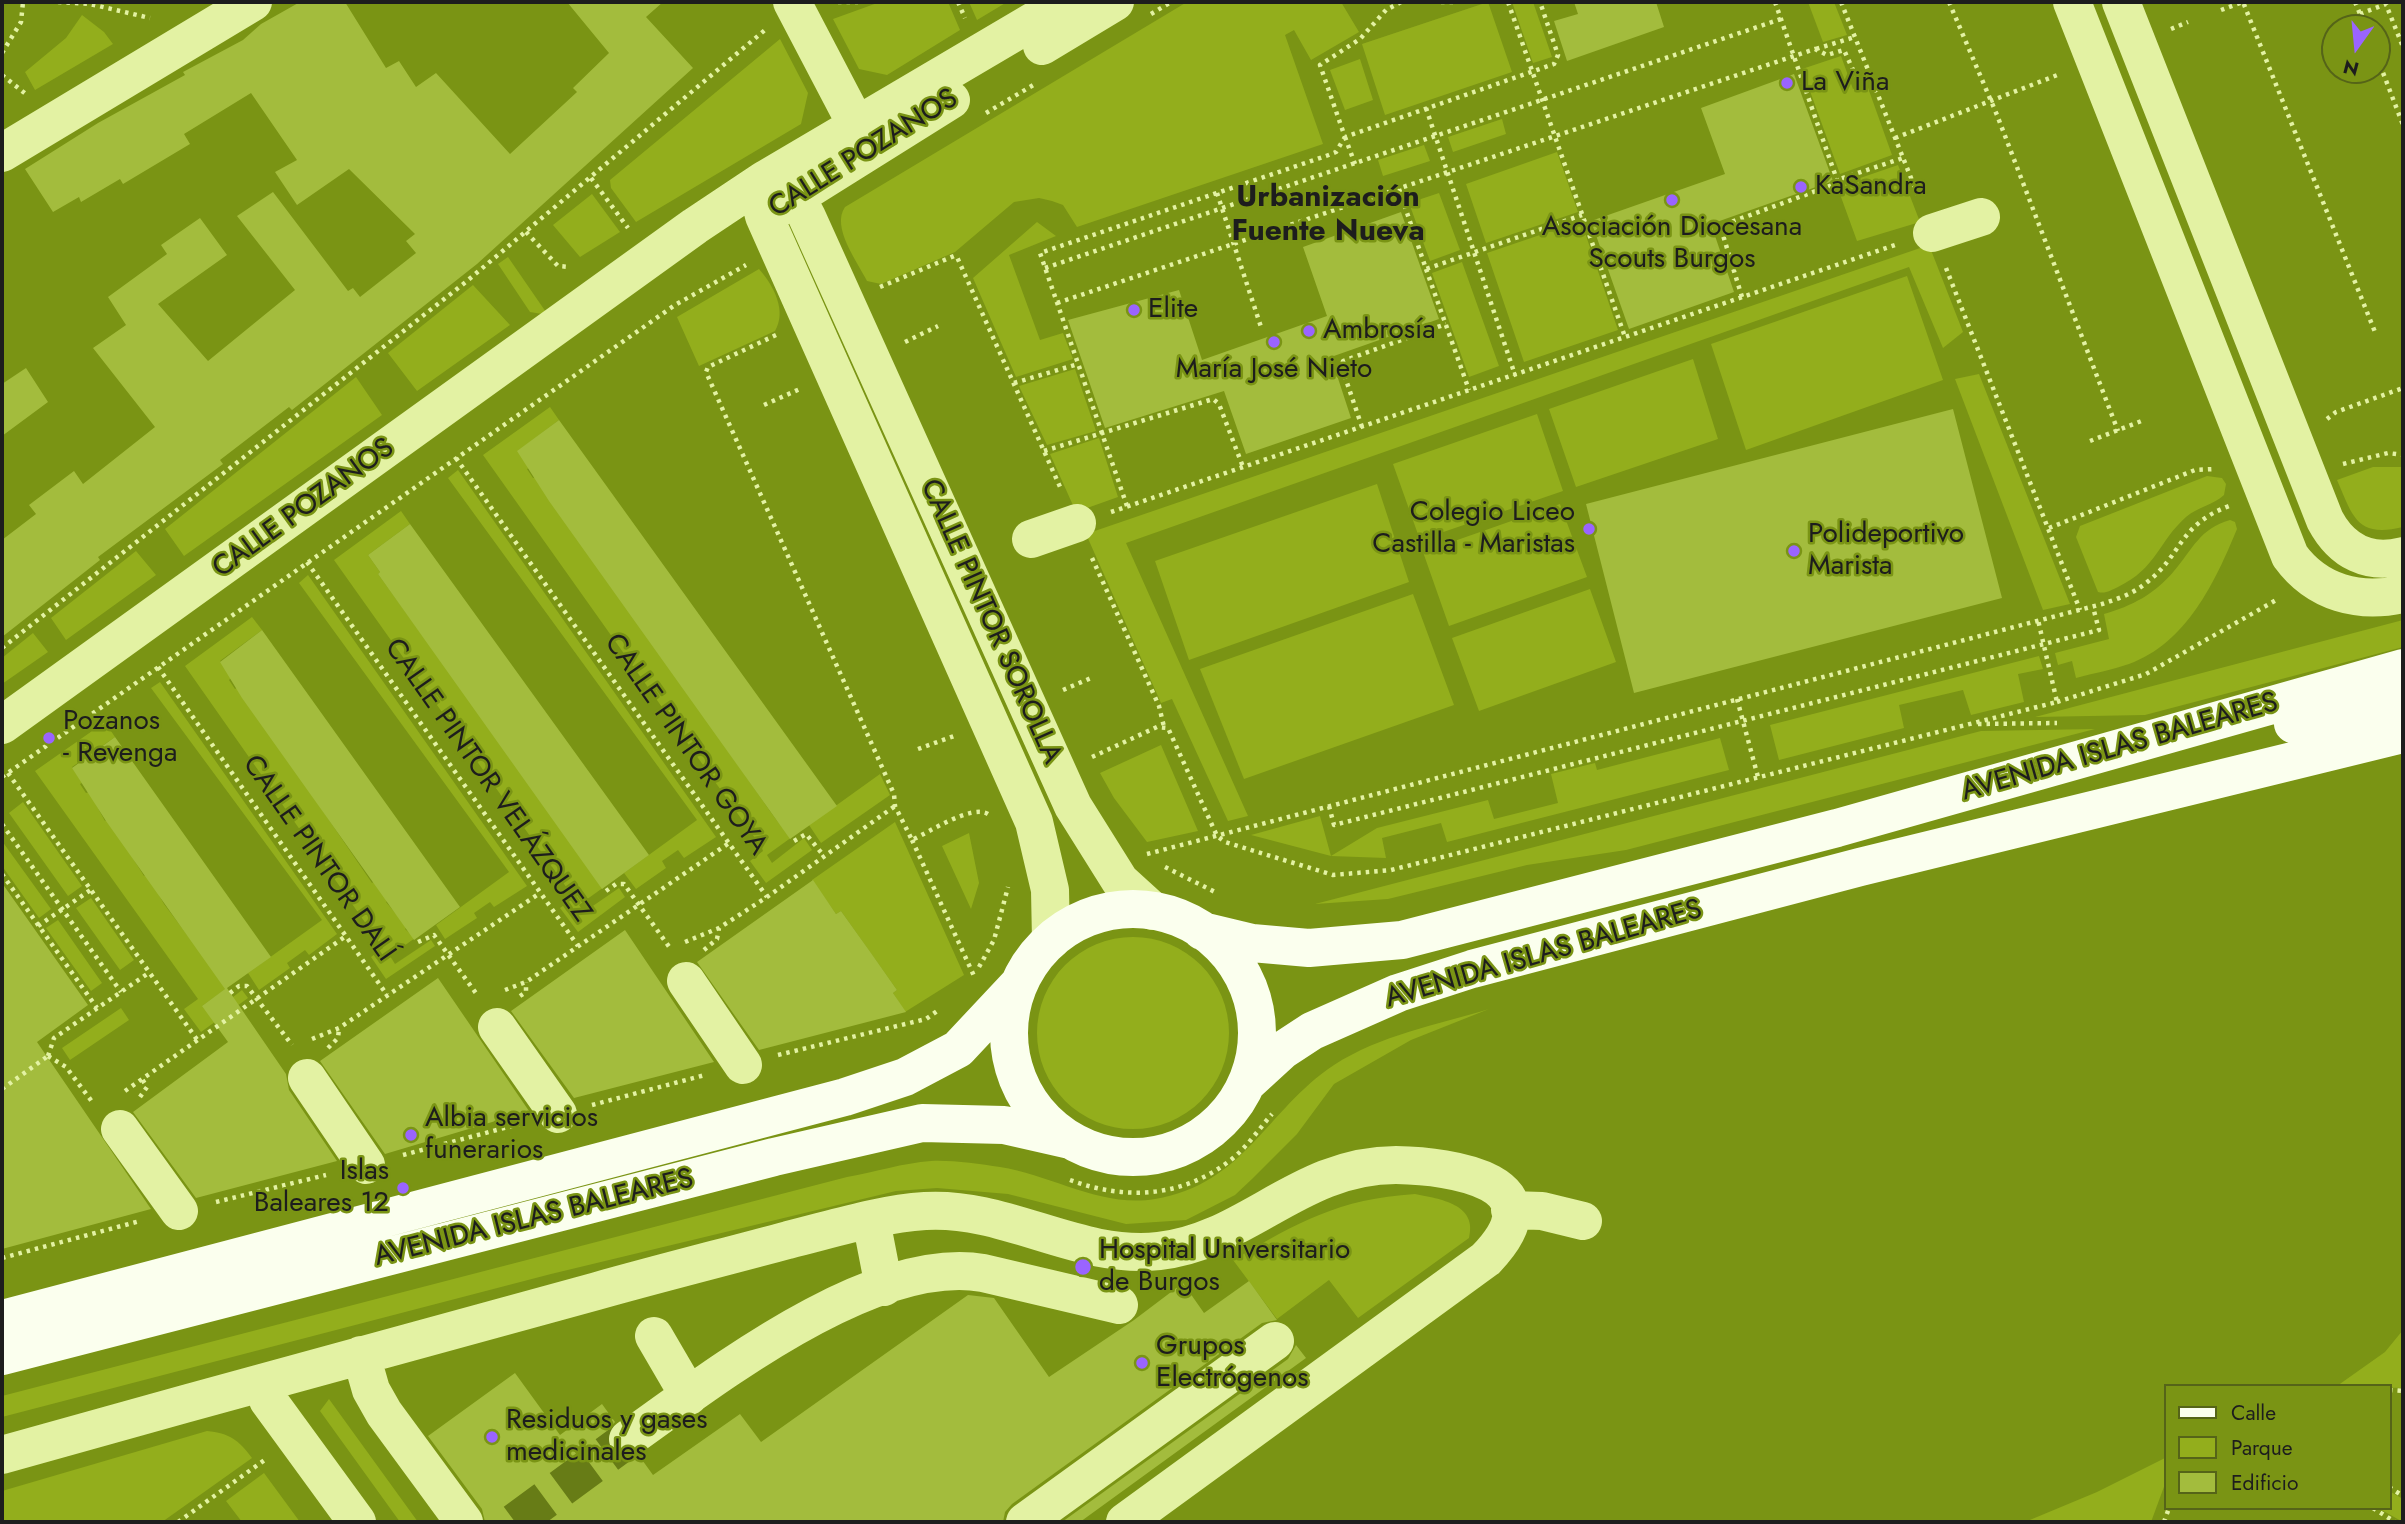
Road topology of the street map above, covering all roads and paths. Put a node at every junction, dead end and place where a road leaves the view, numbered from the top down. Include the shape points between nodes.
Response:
1 (23, 2) edge
2 (58, 2) edge
3 (253, 2) edge
4 (838, 2) edge
5 (858, 2) edge
6 (1066, 2) edge
7 (1171, 2) edge
8 (1381, 2) edge
9 (1401, 2) edge
10 (1441, 2) edge
11 (1453, 2) edge
12 (1507, 2) edge
13 (1540, 2) edge
14 (1775, 2) edge
15 (1841, 2) edge
16 (1949, 2) edge
17 (2072, 2) edge
18 (2121, 2) edge
19 (2355, 2) edge
20 (2386, 3) edge
21 (793, 6) edge
22 (1131, 9) edge
23 (1386, 10) junction
24 (2221, 10) dead end
25 (2360, 14) joint
26 (154, 19) dead end
27 (1781, 19) junction
28 (1855, 37) junction
29 (2403, 47) edge
30 (1815, 49) junction
31 (2, 53) edge
32 (1794, 56) junction
33 (1532, 72) junction
34 (2064, 72) dead end
35 (2, 75) edge
36 (1871, 77) junction
37 (1041, 80) dead end
38 (2387, 84) edge
39 (30, 99) dead end
40 (1542, 100) junction
41 (1991, 101) junction
42 (1426, 108) junction
43 (982, 116) dead end
44 (2403, 125) edge
45 (1435, 136) junction
46 (1345, 137) junction
47 (1555, 137) junction
48 (862, 138) junction
49 (1895, 138) junction
50 (2, 153) edge
51 (1902, 158) junction
52 (1355, 164) junction
53 (1447, 173) junction
54 (591, 178) junction
55 (1837, 180) junction
56 (1399, 189) junction
57 (1217, 193) junction
58 (764, 198) junction
59 (797, 198) junction
60 (1222, 209) junction
61 (1583, 215) junction
62 (1981, 217) dead end
63 (526, 233) junction
64 (1932, 233) junction
65 (621, 237) dead end
66 (1234, 244) junction
67 (1474, 252) junction
68 (583, 261) dead end
69 (1045, 268) junction
70 (1426, 269) junction
71 (792, 274) junction
72 (1742, 297) junction
73 (861, 301) junction
74 (1057, 303) junction
75 (1446, 324) junction
76 (1262, 330) dead end
77 (779, 331) dead end
78 (818, 331) junction
79 (2375, 332) dead end
80 (1625, 337) junction
81 (1078, 364) junction
82 (1515, 375) junction
83 (1014, 383) junction
84 (2403, 388) edge
85 (1469, 390) junction
86 (2144, 420) dead end
87 (1362, 427) junction
88 (2302, 427) junction
89 (2118, 431) junction
90 (1102, 433) junction
91 (2090, 441) dead end
92 (1044, 451) junction
93 (2234, 455) junction
94 (2403, 455) edge
95 (456, 458) junction
96 (1243, 467) junction
97 (2306, 477) junction
98 (2264, 492) junction
99 (1128, 506) junction
100 (1077, 523) junction
101 (2049, 528) junction
102 (1031, 539) dead end
103 (2403, 556) edge
104 (307, 562) junction
105 (2296, 584) junction
106 (2403, 594) edge
107 (2093, 607) junction
108 (2080, 610) junction
109 (2038, 620) junction
110 (2044, 645) junction
111 (2, 648) edge
112 (158, 667) junction
113 (2403, 668) edge
114 (1737, 699) junction
115 (2057, 702) junction
116 (2388, 702) edge
117 (1743, 721) junction
118 (2065, 723) dead end
119 (1970, 724) junction
120 (2, 725) edge
121 (1164, 727) junction
122 (2403, 734) edge
123 (1088, 761) dead end
124 (8, 773) junction
125 (2, 777) edge
126 (1758, 777) junction
127 (895, 806) junction
128 (1329, 806) junction
129 (991, 815) dead end
130 (2, 824) edge
131 (1838, 828) junction
132 (1217, 836) junction
133 (912, 840) junction
134 (794, 841) dead end
135 (729, 843) junction
136 (1147, 854) dead end
137 (824, 856) junction
138 (1860, 867) junction
139 (2, 874) edge
140 (92, 889) junction
141 (606, 891) dead end
142 (540, 893) junction
143 (767, 897) junction
144 (638, 905) junction
145 (63, 909) junction
146 (1153, 911) junction
147 (38, 926) junction
148 (719, 928) junction
149 (1202, 931) junction
150 (346, 936) junction
151 (1051, 940) junction
152 (418, 942) dead end
153 (578, 946) junction
154 (448, 954) junction
155 (693, 967) joint
156 (149, 972) junction
157 (974, 976) dead end
158 (526, 982) junction
159 (1018, 985) junction
160 (121, 992) junction
161 (230, 993) dead end
162 (387, 995) junction
163 (257, 999) junction
164 (498, 1005) junction
165 (97, 1008) junction
166 (339, 1028) junction
167 (198, 1041) junction
168 (311, 1054) junction
169 (48, 1056) junction
170 (743, 1065) dead end
171 (142, 1079) junction
172 (1247, 1083) junction
173 (2, 1089) edge
174 (117, 1108) junction
175 (1276, 1110) dead end
176 (558, 1114) dead end
177 (1070, 1140) junction
178 (366, 1165) dead end
179 (1060, 1177) dead end
180 (1510, 1210) junction
181 (179, 1211) dead end
182 (871, 1220) junction
183 (1583, 1221) dead end
184 (884, 1287) junction
185 (1119, 1305) dead end
186 (2, 1318) edge
187 (654, 1336) dead end
188 (1275, 1341) dead end
189 (361, 1355) junction
190 (2, 1356) edge
191 (262, 1382) junction
192 (689, 1396) junction
193 (628, 1439) tunnel mouth
194 (2, 1455) edge
195 (268, 1458) dead end
196 (2376, 1510) edge
197 (178, 1522) edge
198 (357, 1522) edge
199 (464, 1522) edge
200 (1025, 1522) edge
201 (1125, 1522) edge
202 (2395, 1522) edge

1 - 31 path via 21,22
2 - 26 path via 90,4
3 - 50 street
4 - 5 path
6 - 48 street, CALLE POZANOS
7 - 22 path
8 - 23 path
9 - 23 path
10 - 11 path
12 - 33 path
13 - 33 path via 1558,55 1554,64
14 - 27 path
15 - 28 path
16 - 41 path
17 - 93 street
18 - 88 street
19 - 25 path
20 - 25 path
20 - 29 path
21 - 48 street
21 - 54 path
22 - 48 street, CALLE POZANOS
23 - 46 path via 1360,39 1320,65
24 - 79 path via 2243,2
27 - 32 path
27 - 40 path
28 - 30 path
28 - 36 path
30 - 32 path
30 - 36 path via 1827,55 1844,50 1858,81
32 - 47 path
32 - 55 path
33 - 40 path
33 - 42 path
34 - 41 path
35 - 39 path via 23,88
36 - 49 path
37 - 43 path
38 - 44 path
40 - 45 path
40 - 47 path
41 - 49 path
41 - 89 path
42 - 45 path
42 - 46 path
45 - 52 path
45 - 53 path
46 - 52 path
46 - 57 path via 1336,152
47 - 53 path
47 - 61 path
48 - 58 street, CALLE POZANOS
48 - 59 street, CALLE POZANOS
49 - 51 path
51 - 55 path
51 - 64 path
52 - 60 path
53 - 56 path
53 - 67 path
54 - 63 path
54 - 65 path via 631,232
55 - 72 path via 1721,228
56 - 66 path
56 - 70 path
57 - 60 path
57 - 69 path via 1040,253
58 - 59 street, CALLE POZANOS
58 - 71 street, CALLE PINTOR SOROLLA
58 - 120 street, CALLE POZANOS via 604,292
59 - 73 street, CALLE PINTOR SOROLLA
60 - 66 path
60 - 69 path
61 - 67 path
61 - 80 path
62 - 64 street
63 - 68 path via 558,266
63 - 111 path
64 - 72 path
64 - 101 path
66 - 74 path
66 - 76 path
67 - 70 path
67 - 82 path
69 - 74 path
70 - 75 path
71 - 78 street, CALLE PINTOR SOROLLA
71 - 95 path via 772,282 757,263 737,267
72 - 80 path
73 - 78 street
73 - 83 path via 882,287 957,257
73 - 146 street, CALLE PINTOR SOROLLA via 1073,806 1120,881
74 - 81 path
75 - 85 path
75 - 87 path via 1343,361
77 - 127 path via 706,372 894,794
78 - 151 street, CALLE PINTOR SOROLLA via 1037,831 1050,890
80 - 82 path
81 - 83 path
81 - 90 path
82 - 85 path
83 - 92 path
84 - 88 path
85 - 87 path
86 - 89 path
87 - 96 path
88 - 93 street
88 - 97 street
89 - 91 path
90 - 92 path
90 - 96 path via 1218,400
90 - 99 path
92 - 100 path
93 - 98 street
93 - 101 path via 2218,468 2195,470
94 - 97 path via 2357,459
95 - 104 path
95 - 135 path, CALLE PINTOR GOYA
96 - 99 path
97 - 103 street via 2340,543 2374,560
98 - 105 street
98 - 107 path via 2200,521 2147,583
99 - 100 path
100 - 102 street
100 - 121 path
101 - 108 path
104 - 112 path
104 - 142 path, CALLE PINTOR VELÁZQUEZ
105 - 106 street via 2351,596 2384,599
105 - 115 path via 2146,674
107 - 108 path
107 - 110 path via 2099,630
108 - 109 path
109 - 110 path
109 - 114 path
110 - 115 path
110 - 117 path
112 - 124 path
112 - 150 path, CALLE PINTOR DALÍ
113 - 131 main road, AVENIDA ISLAS BALEARES
114 - 117 path
114 - 128 path
115 - 119 path
116 - 131 main road, AVENIDA ISLAS BALEARES
116 - 138 main road, AVENIDA ISLAS BALEARES
117 - 126 path
117 - 128 path via 1334,825
118 - 119 path
119 - 126 path
121 - 123 path via 1102,750
121 - 132 path
122 - 138 main road, AVENIDA ISLAS BALEARES
124 - 125 path
124 - 140 path
126 - 132 path via 1391,870 1333,875 1246,851
127 - 133 path
127 - 137 path, CALLE PINTOR GOYA
128 - 132 path
129 - 133 path via 983,810 970,812
130 - 145 path
131 - 149 main road, AVENIDA ISLAS BALEARES via 1402,940 1308,948 1252,943
132 - 136 path
133 - 157 path
134 - 137 path via 809,835
135 - 143 path, CALLE PINTOR GOYA
135 - 144 path, CALLE PINTOR VELÁZQUEZ
137 - 143 path, CALLE PINTOR GOYA
138 - 172 main road, AVENIDA ISLAS BALEARES via 1472,969 1398,993 1312,1031
139 - 147 path
140 - 145 path
140 - 156 path
141 - 144 path via 624,884
142 - 153 path, CALLE PINTOR VELÁZQUEZ
142 - 154 path, CALLE PINTOR DALÍ
143 - 148 path
144 - 148 path via 671,948
144 - 153 path, CALLE PINTOR VELÁZQUEZ
145 - 147 path
145 - 160 path
146 - 149 main road
146 - 151 main road via 1109,911 1078,922
147 - 165 path
148 - 155 path via 717,939
149 - 172 main road via 1227,952 1253,1000 1255,1060
150 - 162 path, CALLE PINTOR DALÍ
150 - 163 path
151 - 159 main road
152 - 154 path via 435,935
153 - 158 path
154 - 162 path, CALLE PINTOR DALÍ
154 - 164 path via 475,994
155 - 170 street
156 - 160 path
156 - 167 path
158 - 164 path
158 - 164 path via 526,992
159 - 177 main road via 1009,1025 1013,1068 1034,1108
159 - 186 main road, AVENIDA ISLAS BALEARES via 958,1049 905,1077 845,1097
160 - 165 path
161 - 163 path via 247,986
162 - 166 path
163 - 167 path
163 - 168 path via 289,1043
164 - 176 street
165 - 169 path via 54,1038
166 - 168 path
166 - 168 path via 338,1038
167 - 171 path
168 - 178 street
169 - 173 path
169 - 174 path via 66,1067 91,1102
171 - 174 path
171 - 174 path via 147,1087 143,1095
172 - 177 main road via 1224,1117 1181,1148 1129,1157 1099,1153
174 - 181 street
175 - 179 path via 1228,1162 1186,1185 1123,1195
177 - 190 main road, AVENIDA ISLAS BALEARES via 1004,1125 922,1123
180 - 182 street via 1501,1190 1477,1176 1440,1167 1381,1165 1308,1184 1215,1237 1154,1251 1118,1251 981,1214 926,1211
180 - 183 street via 1542,1211
180 - 201 street via 1500,1245 1486,1259
182 - 184 street
182 - 189 street
184 - 185 street via 962,1270
184 - 192 street via 780,1333
187 - 192 street
188 - 200 street
189 - 191 street
189 - 199 street via 370,1390 384,1413
191 - 194 street
191 - 198 street via 268,1400
192 - 193 street
195 - 197 path
196 - 202 path

